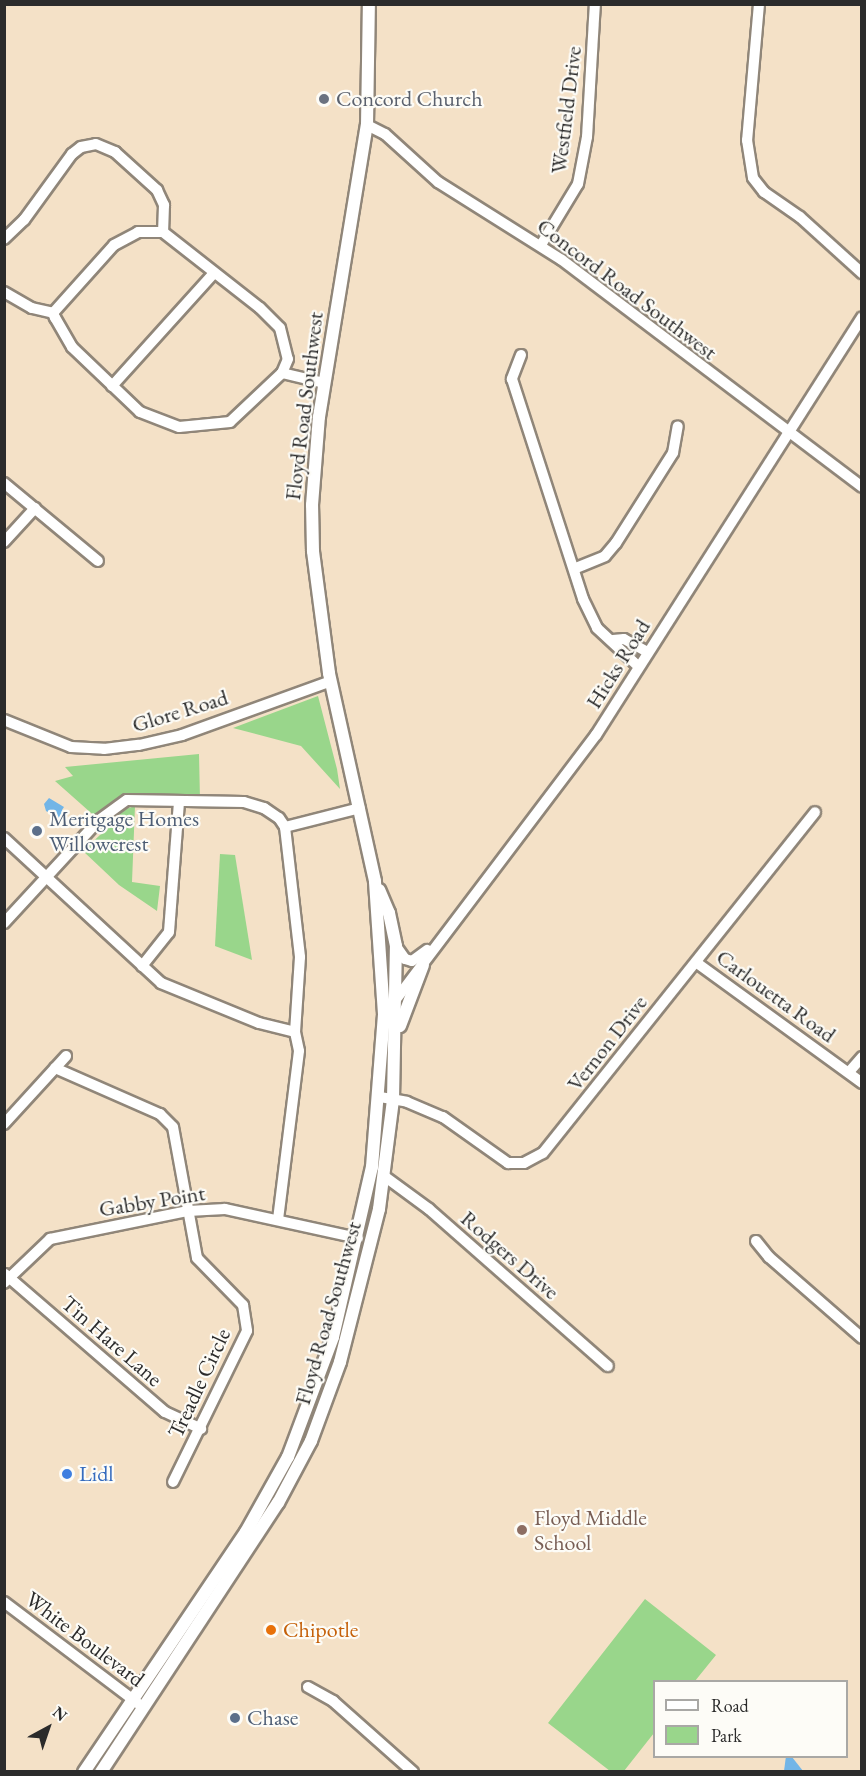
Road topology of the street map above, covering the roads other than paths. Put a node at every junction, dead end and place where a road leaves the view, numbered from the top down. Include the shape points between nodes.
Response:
1 (369, 4) edge
2 (595, 4) edge
3 (759, 4) edge
4 (367, 125) junction
5 (163, 232) junction
6 (4, 239) edge
7 (541, 245) junction
8 (213, 273) junction
9 (861, 273) edge
10 (4, 292) edge
11 (53, 313) junction
12 (861, 318) edge
13 (521, 355) dead end
14 (282, 373) junction
15 (324, 382) junction
16 (112, 386) junction
17 (678, 426) dead end
18 (788, 431) junction
19 (4, 483) edge
20 (861, 487) edge
21 (35, 508) junction
22 (4, 542) edge
23 (98, 561) dead end
24 (576, 568) junction
25 (613, 640) junction
26 (647, 652) junction
27 (639, 666) junction
28 (331, 681) junction
29 (4, 720) edge
30 (179, 801) junction
31 (360, 808) junction
32 (815, 812) dead end
33 (285, 826) junction
34 (4, 838) edge
35 (48, 877) junction
36 (375, 881) junction
37 (4, 923) edge
38 (445, 934) junction
39 (396, 946) junction
40 (697, 963) junction
41 (423, 965) junction
42 (142, 966) junction
43 (396, 998) junction
44 (384, 1014) junction
45 (295, 1032) junction
46 (66, 1056) dead end
47 (395, 1057) junction
48 (861, 1057) edge
49 (55, 1068) junction
50 (849, 1072) junction
51 (861, 1083) edge
52 (380, 1097) junction
53 (393, 1099) junction
54 (4, 1124) edge
55 (384, 1176) junction
56 (188, 1211) junction
57 (278, 1219) junction
58 (358, 1238) junction
59 (756, 1241) dead end
60 (6, 1278) edge
61 (861, 1338) edge
62 (608, 1366) dead end
63 (201, 1429) junction
64 (173, 1482) dead end
65 (4, 1602) edge
66 (308, 1687) dead end
67 (138, 1703) junction
68 (84, 1772) edge
69 (101, 1772) edge
70 (413, 1772) edge

1 - 4 main road, Floyd Road Southwest
2 - 7 street, Westfield Drive via 587,137 578,184
3 - 9 street via 747,140 753,178 764,192 800,217
4 - 7 street, Concord Road Southwest via 385,134 438,182
4 - 15 main road, Floyd Road Southwest
5 - 6 street via 164,205 157,190 115,152 96,144 72,154 31,212
5 - 8 street
5 - 11 street via 138,232 114,244
7 - 18 street, Concord Road Southwest
8 - 14 street via 280,328 288,359
8 - 16 street
10 - 11 street via 32,308
11 - 16 street via 72,347
12 - 18 street, Hicks Road
13 - 24 street via 512,379
14 - 15 street
14 - 16 street via 230,422 179,427 140,412
15 - 28 main road, Floyd Road Southwest via 315,447 312,532
17 - 24 street via 673,453 616,543 605,556
18 - 20 street, Concord Road Southwest
18 - 26 street, Hicks Road
19 - 21 street
21 - 22 street
21 - 23 street
24 - 25 street via 590,615 597,628
25 - 26 street via 624,639
25 - 27 street
26 - 27 street, Hicks Road
27 - 38 street, Hicks Road via 577,763
28 - 29 street, Glore Road via 182,735 139,745 71,747
28 - 31 main road, Floyd Road Southwest
30 - 33 street via 259,805
30 - 35 street via 139,798 115,805
30 - 42 street via 169,932
31 - 33 street
31 - 36 main road, Floyd Road Southwest
32 - 40 street, Vernon Drive
33 - 45 street via 300,937
34 - 35 street
35 - 37 street
35 - 42 street
36 - 39 main road, Floyd Road Southwest via 389,913
36 - 44 main road, Floyd Road Southwest
38 - 39 street via 412,961 405,959
38 - 41 street, Hicks Road
39 - 43 main road, Floyd Road Southwest
40 - 50 street, Carlouetta Road via 769,1019
40 - 53 street, Vernon Drive via 543,1153 524,1162 508,1163 443,1117
41 - 43 street, Hicks Road
41 - 47 main road via 405,1007
42 - 45 street via 161,983 259,1023
43 - 44 street, Hicks Road
43 - 47 main road, Floyd Road Southwest
44 - 52 main road, Floyd Road Southwest
45 - 57 street via 298,1051
46 - 49 street
47 - 53 main road, Floyd Road Southwest
48 - 50 street
49 - 54 street
49 - 56 street, Treadle Circle via 137,1102 167,1121 173,1128
50 - 51 street, Carlouetta Road
52 - 53 street, Vernon Drive
52 - 58 main road, Floyd Road Southwest
53 - 55 main road, Floyd Road Southwest
55 - 62 street, Rodgers Drive via 429,1209
55 - 67 main road, Floyd Road Southwest via 353,1318 311,1441 263,1528
56 - 57 street, Gabby Point via 225,1209
56 - 60 street, Gabby Point via 50,1239
56 - 63 street, Treadle Circle via 197,1258 243,1305 247,1332
57 - 58 street, Gabby Point
58 - 67 main road, Floyd Road Southwest via 321,1378 288,1457 246,1532
59 - 61 street
60 - 63 street, Tin Hare Lane via 165,1412
63 - 64 street, Treadle Circle
65 - 67 street, White Boulevard
66 - 70 street via 333,1701
67 - 68 main road, Floyd Road Southwest
67 - 69 main road, Floyd Road Southwest

